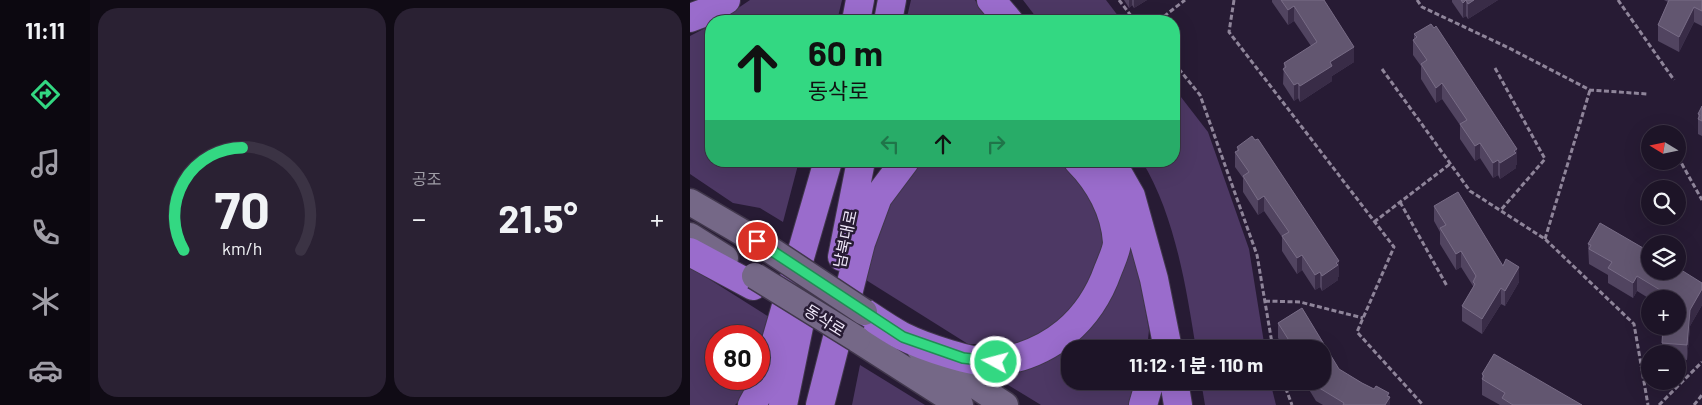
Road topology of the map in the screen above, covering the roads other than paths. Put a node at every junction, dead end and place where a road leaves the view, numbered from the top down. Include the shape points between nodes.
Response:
1 (726, 0) edge
2 (860, 0) edge
3 (892, 0) edge
4 (991, 0) edge
5 (857, 15) edge
6 (889, 15) edge
7 (1004, 15) edge
8 (690, 18) edge
9 (827, 167) edge
10 (828, 167) edge
11 (860, 167) edge
12 (900, 167) edge
13 (1083, 167) edge
14 (1114, 167) edge
15 (690, 202) edge
16 (690, 236) edge
17 (690, 252) edge
18 (1154, 279) junction
19 (754, 281) junction
20 (864, 312) junction
21 (1154, 340) edge
22 (1166, 340) edge
23 (1147, 390) edge
24 (1176, 390) edge
25 (752, 405) edge
26 (784, 405) edge
27 (808, 405) edge
28 (820, 405) edge
29 (960, 405) edge
30 (1005, 405) edge
31 (1143, 405) edge
32 (1178, 405) edge

1 - 8 highway
2 - 5 highway
3 - 6 highway
4 - 7 highway
9 - 25 highway via 763,385
10 - 26 highway, 남북대로
11 - 27 highway, 남북대로
12 - 28 highway via 878,197 861,243
13 - 20 highway via 1102,190 1114,223 1117,244 1100,294 1074,328 1031,354 996,362 963,358 903,337
14 - 18 highway via 1131,196
15 - 20 main road, 동삭로, bridge via 757,241
16 - 19 main road, 동삭로
17 - 19 highway
18 - 21 highway
18 - 22 highway
19 - 29 main road, 동삭로, bridge via 857,339
20 - 30 main road, 동삭로
23 - 31 highway
24 - 32 highway

